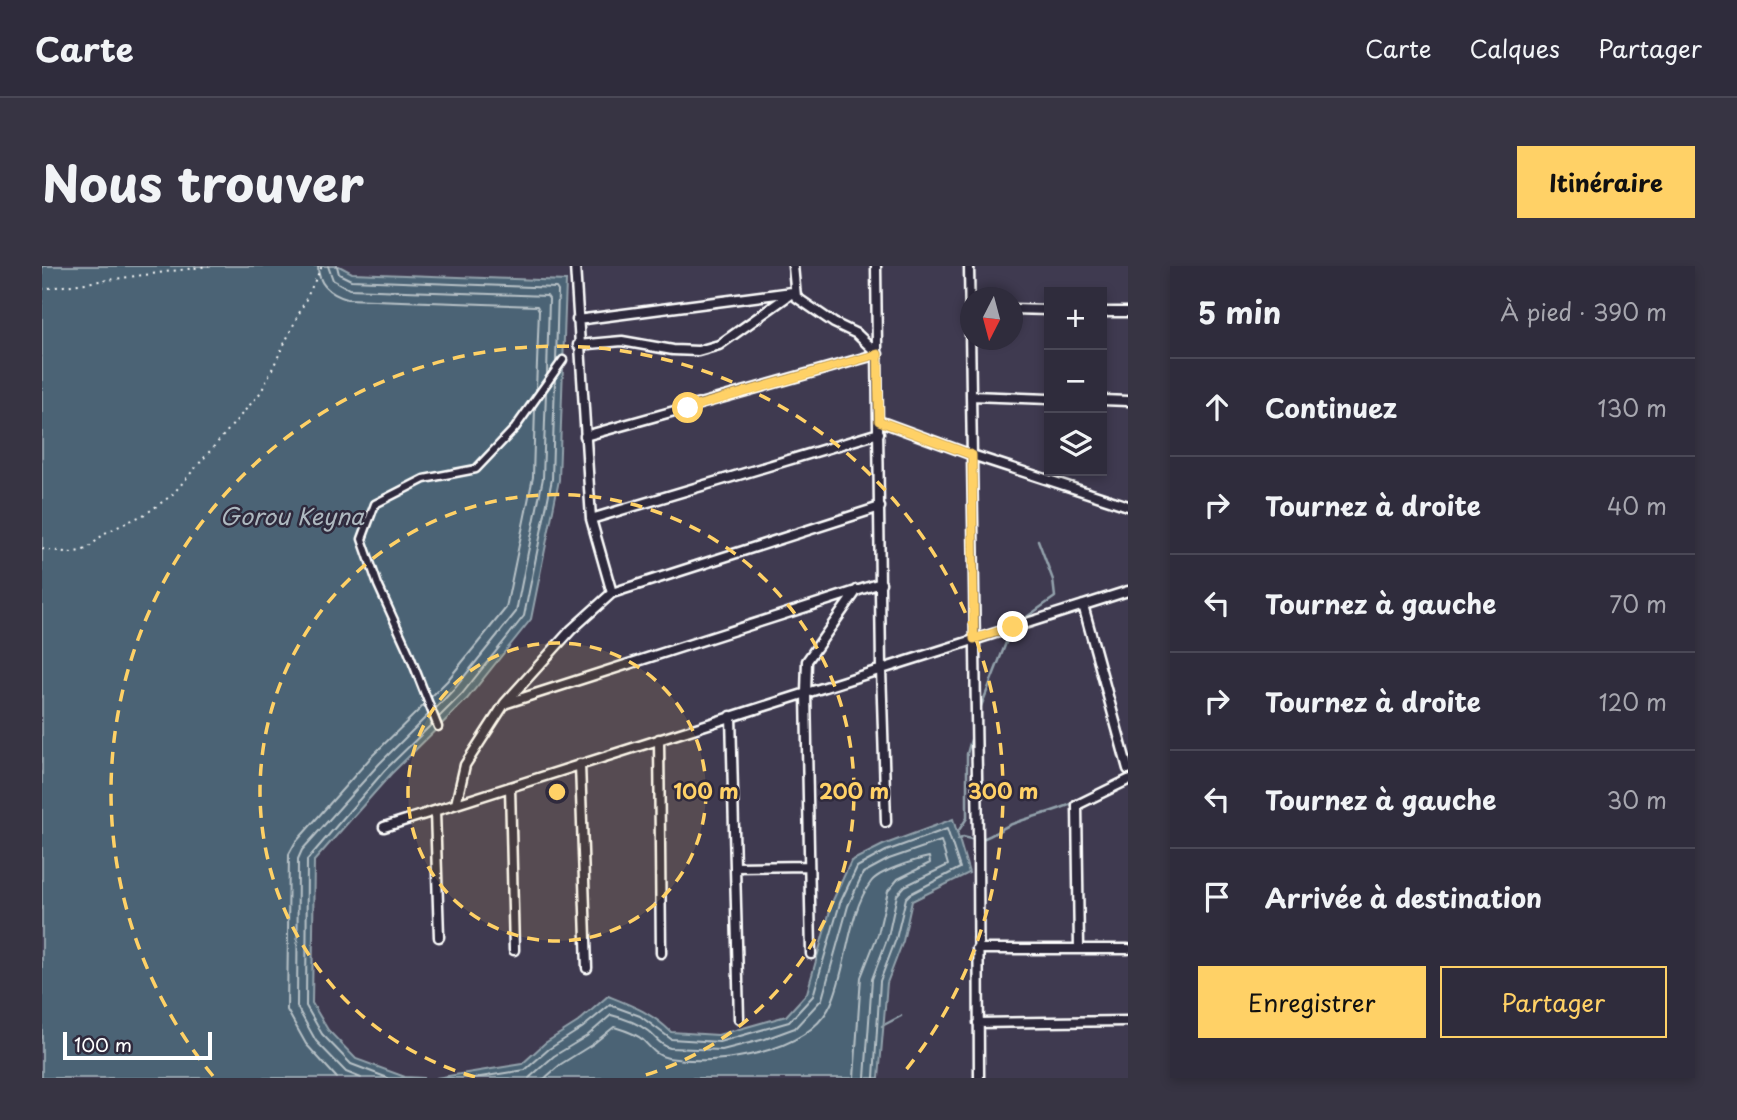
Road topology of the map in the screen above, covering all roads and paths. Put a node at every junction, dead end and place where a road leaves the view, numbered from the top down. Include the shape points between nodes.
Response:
1 (208, 266) edge
2 (323, 266) edge
3 (575, 266) edge
4 (793, 266) edge
5 (876, 266) edge
6 (970, 266) edge
7 (970, 287) edge
8 (42, 289) edge
9 (795, 291) junction
10 (1023, 309) edge
11 (1044, 310) edge
12 (1107, 312) edge
13 (1128, 313) edge
14 (577, 320) junction
15 (579, 345) junction
16 (970, 350) edge
17 (878, 354) junction
18 (563, 360) dead end
19 (971, 396) junction
20 (1044, 399) edge
21 (1107, 400) edge
22 (1128, 401) edge
23 (879, 421) junction
24 (879, 433) junction
25 (585, 436) junction
26 (972, 455) junction
27 (880, 506) junction
28 (1128, 506) edge
29 (591, 519) junction
30 (42, 549) edge
31 (881, 583) junction
32 (858, 590) junction
33 (1128, 592) edge
34 (612, 593) junction
35 (1083, 605) junction
36 (974, 639) junction
37 (881, 668) junction
38 (806, 692) junction
39 (505, 704) junction
40 (731, 716) junction
41 (438, 727) dead end
42 (659, 739) junction
43 (580, 764) junction
44 (1128, 769) edge
45 (1128, 780) edge
46 (510, 787) junction
47 (456, 804) junction
48 (435, 811) junction
49 (886, 822) dead end
50 (384, 827) dead end
51 (809, 866) junction
52 (735, 867) junction
53 (439, 937) dead end
54 (977, 949) junction
55 (1128, 949) edge
56 (514, 950) dead end
57 (1079, 950) junction
58 (661, 953) dead end
59 (811, 954) dead end
60 (587, 968) dead end
61 (739, 1019) dead end
62 (1128, 1021) edge
63 (978, 1023) junction
64 (979, 1078) edge

1 - 8 path
2 - 30 path via 261,392 172,495 105,533 87,550
3 - 14 street
4 - 9 street
5 - 17 street
6 - 7 street
9 - 14 street
9 - 15 street via 719,345 698,351 622,341
9 - 17 street via 796,297 857,334
10 - 11 street
12 - 13 street
14 - 15 street
15 - 25 street
16 - 19 street
17 - 23 street
17 - 25 street
18 - 41 street via 515,428 476,469 424,480 375,503 362,539
19 - 20 street
19 - 26 street
21 - 22 street
23 - 24 street
23 - 26 street
24 - 27 street
24 - 29 street
25 - 29 street
26 - 28 street
26 - 36 street
27 - 31 street
27 - 34 street
29 - 34 street
31 - 32 street
31 - 37 street
32 - 38 street via 807,662
32 - 39 street
33 - 35 street
34 - 39 street via 571,630
35 - 36 street
35 - 44 street
36 - 37 street
36 - 54 street
37 - 38 street
37 - 49 street
38 - 40 street
38 - 51 street
39 - 47 street via 465,765
40 - 42 street
40 - 52 street
42 - 43 street
42 - 58 street
43 - 46 street
43 - 60 street
45 - 57 street via 1077,805
46 - 47 street
46 - 56 street
47 - 48 street
48 - 50 street
48 - 53 street
51 - 52 street
51 - 59 street
52 - 61 street
54 - 57 street
54 - 63 street
55 - 57 street
62 - 63 street
63 - 64 street

